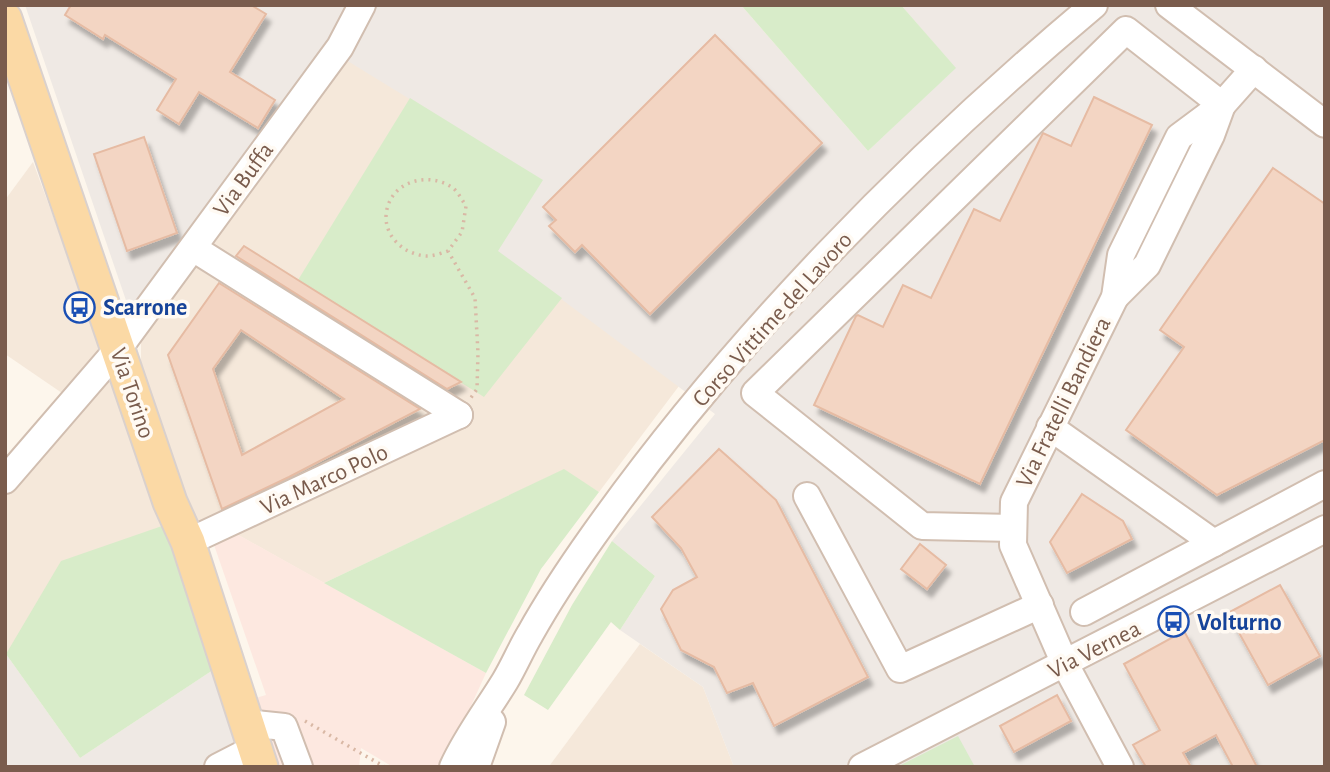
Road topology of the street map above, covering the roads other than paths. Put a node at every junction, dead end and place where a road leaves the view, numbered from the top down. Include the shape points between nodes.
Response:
1 (362, 5) edge
2 (1094, 5) edge
3 (1169, 5) edge
4 (5, 19) edge
5 (1254, 69) junction
6 (1222, 105) junction
7 (1325, 124) edge
8 (193, 247) junction
9 (118, 349) junction
10 (1050, 427) junction
11 (5, 480) edge
12 (1325, 485) edge
13 (807, 496) dead end
14 (1013, 528) junction
15 (1325, 529) edge
16 (188, 542) junction
17 (1214, 543) junction
18 (1040, 606) junction
19 (1084, 612) dead end
20 (1065, 664) junction
21 (505, 680) junction
22 (254, 746) edge
23 (218, 767) edge
24 (299, 767) edge
25 (453, 767) edge
26 (476, 767) edge
27 (862, 767) edge
28 (1120, 767) edge

1 - 8 street, Via Buffa via 340,47
2 - 21 street, Corso Vittime del Lavoro via 897,184 736,356 660,444 591,538
3 - 5 street
4 - 9 main road, Via Torino
5 - 6 street, Via Fratelli Bandiera
5 - 7 street
6 - 10 street, Via Fratelli Bandiera via 1147,265 1115,297
6 - 14 street via 1126,30 755,393 922,526
8 - 9 street, Via Buffa
8 - 16 street, Via Marco Polo via 459,415
9 - 11 street, Via Buffa
9 - 16 main road, Via Torino
10 - 14 street, Via Fratelli Bandiera via 1014,502
10 - 17 street
12 - 17 street
13 - 18 street via 900,669
14 - 18 street, Via Fratelli Bandiera via 1013,545
15 - 20 street, Via Vernea
16 - 22 main road, Via Torino
17 - 19 street
18 - 20 street, Via Fratelli Bandiera
20 - 27 street, Via Vernea
20 - 28 street, Via Fratelli Bandiera
21 - 25 street
21 - 26 street
22 - 23 street
22 - 24 street via 284,727

